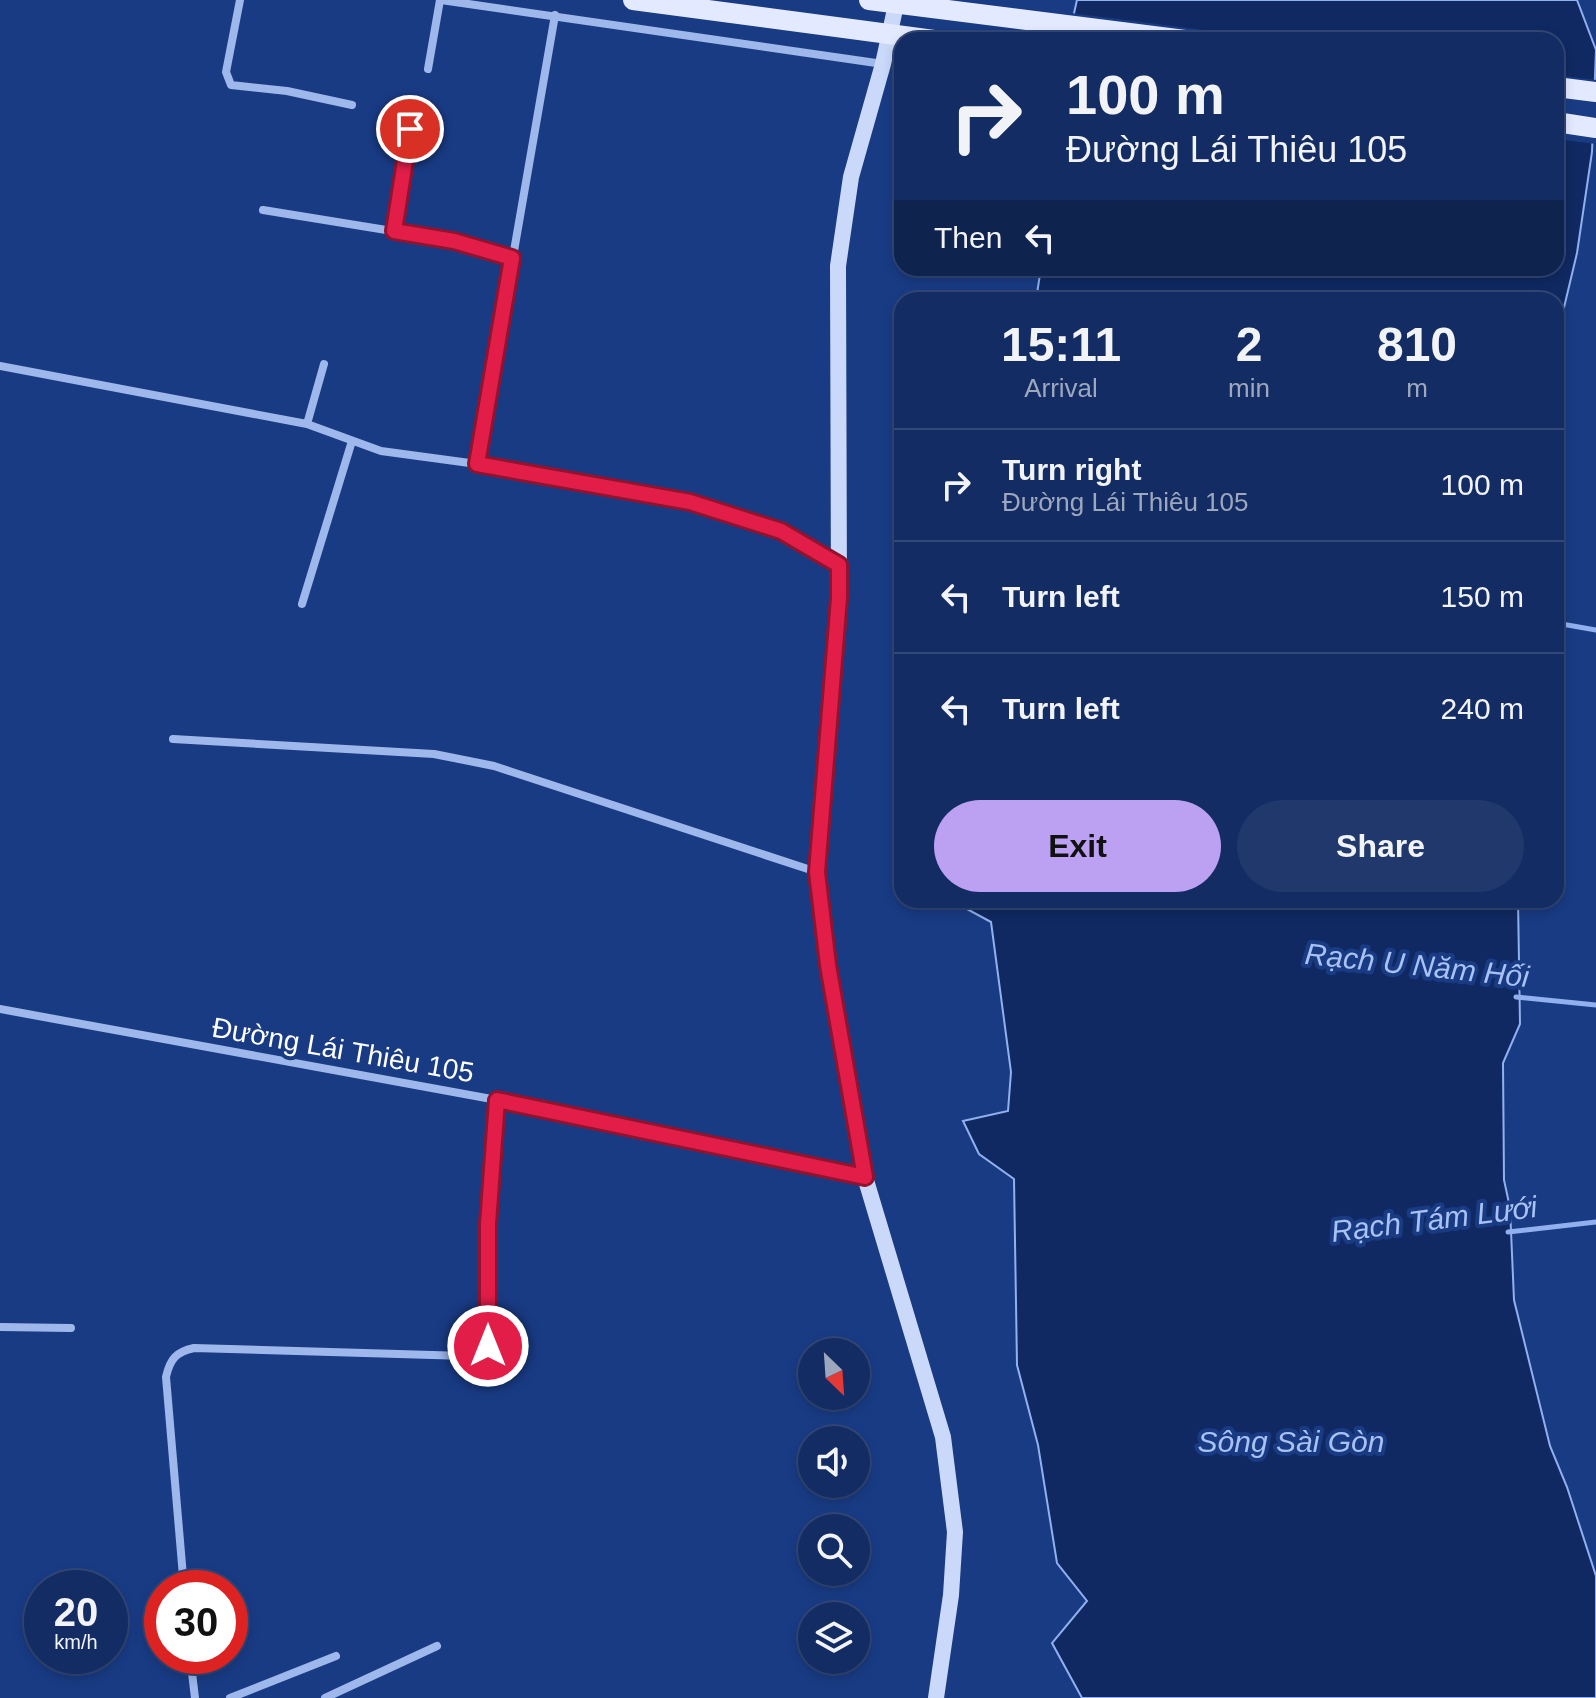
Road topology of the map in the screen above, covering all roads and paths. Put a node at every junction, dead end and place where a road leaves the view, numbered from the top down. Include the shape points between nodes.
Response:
1 (240, 0) edge
2 (440, 0) edge
3 (633, 0) edge
4 (869, 0) edge
5 (897, 0) edge
6 (555, 15) junction
7 (1122, 32) edge
8 (894, 35) edge
9 (883, 64) junction
10 (428, 69) dead end
11 (1564, 88) edge
12 (1596, 92) edge
13 (352, 105) dead end
14 (1564, 123) edge
15 (1596, 128) edge
16 (410, 129) dead end
17 (263, 210) dead end
18 (394, 231) junction
19 (512, 258) junction
20 (324, 364) dead end
21 (0, 366) edge
22 (307, 424) junction
23 (352, 441) junction
24 (477, 464) junction
25 (839, 565) junction
26 (302, 604) dead end
27 (173, 739) dead end
28 (817, 872) junction
29 (0, 1009) edge
30 (497, 1100) junction
31 (865, 1177) junction
32 (0, 1327) edge
33 (71, 1328) dead end
34 (182, 1570) edge
35 (437, 1646) dead end
36 (336, 1656) dead end
37 (192, 1674) edge
38 (195, 1698) edge
39 (230, 1698) edge
40 (325, 1698) edge
41 (936, 1698) edge

1 - 13 street via 226,72 231,85
2 - 6 street
2 - 10 street
3 - 8 main road, bridge
4 - 7 main road, bridge
5 - 9 street
6 - 9 street
6 - 19 street
9 - 25 street via 851,177 838,266
11 - 12 main road
14 - 15 main road
16 - 18 street
17 - 18 street
18 - 19 street
19 - 24 street
20 - 22 street
21 - 22 street
22 - 23 street
23 - 24 street via 381,451
23 - 26 street
24 - 25 street via 690,502 781,531
25 - 28 street
27 - 28 street via 434,754 494,766
28 - 31 street
29 - 30 street, Đường Lái Thiêu 105
30 - 31 street, Đường Lái Thiêu 105
30 - 34 street via 485,1351 466,1356 182,1351 171,1359 166,1377
31 - 41 street via 943,1437 955,1532
32 - 33 street
35 - 40 street
36 - 39 street
37 - 38 street

